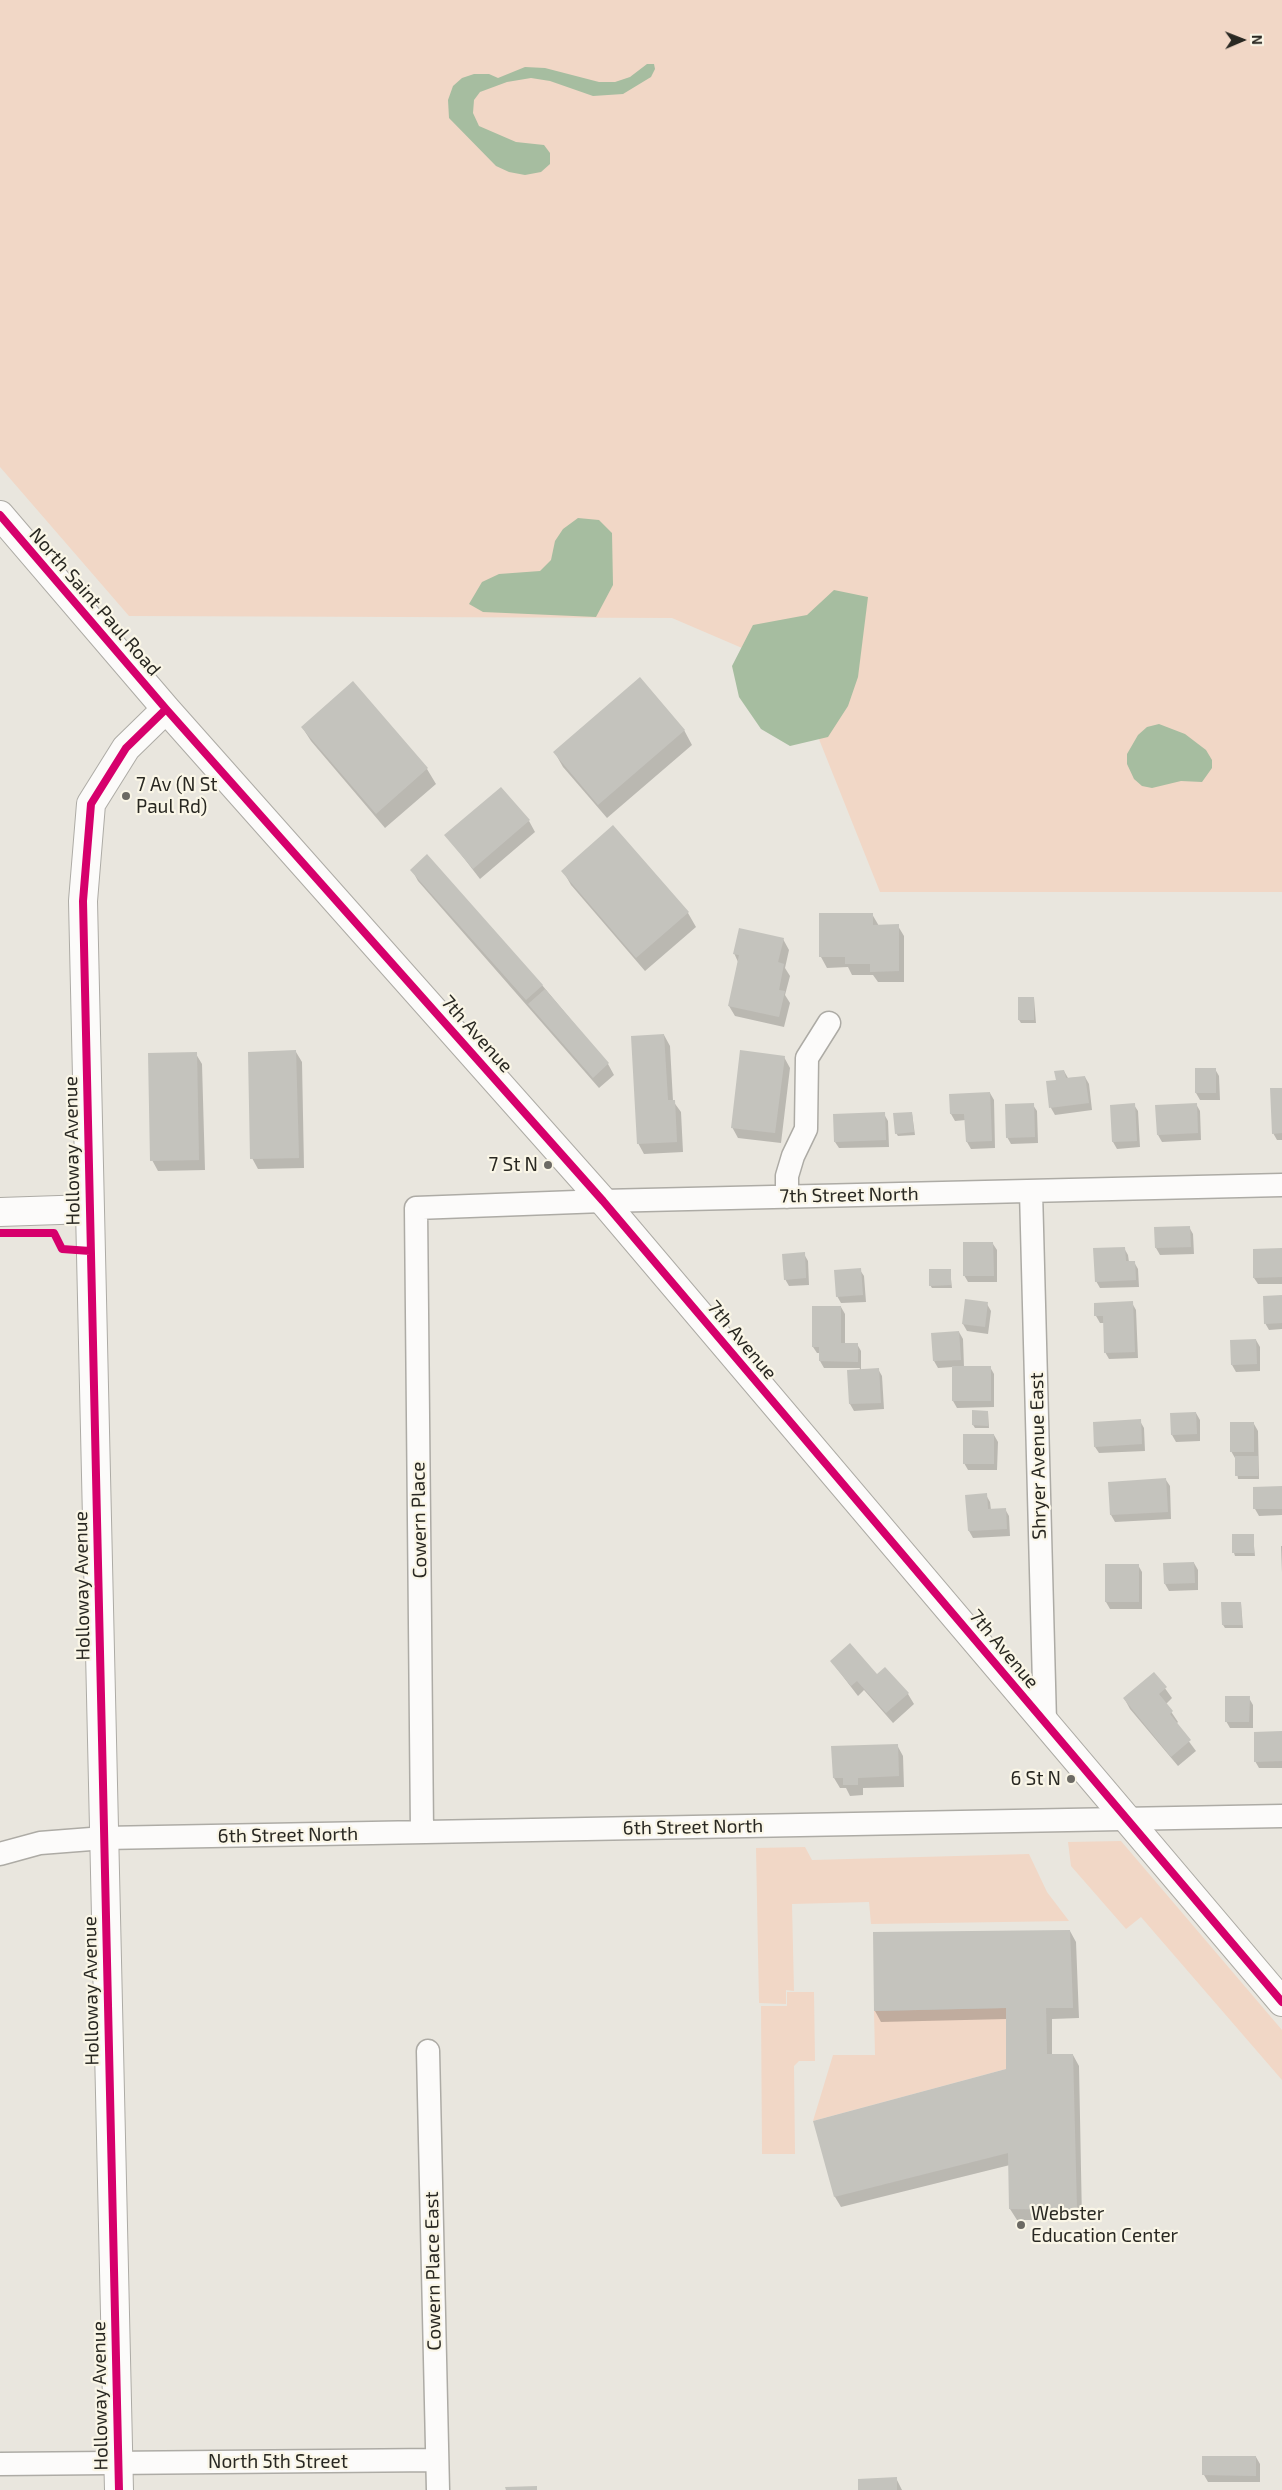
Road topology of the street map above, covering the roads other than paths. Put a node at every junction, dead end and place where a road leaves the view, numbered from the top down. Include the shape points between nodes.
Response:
1 (0, 516) edge
2 (166, 709) junction
3 (829, 1023) dead end
4 (1282, 1185) edge
5 (1032, 1191) junction
6 (787, 1196) junction
7 (604, 1201) junction
8 (416, 1208) joint
9 (89, 1210) junction
10 (0, 1212) edge
11 (1045, 1722) junction
12 (1282, 1816) edge
13 (1127, 1819) junction
14 (422, 1832) junction
15 (104, 1838) junction
16 (0, 1854) edge
17 (1282, 2002) edge
18 (428, 2051) dead end
19 (437, 2460) junction
20 (118, 2463) junction
21 (0, 2464) edge
22 (119, 2490) edge
23 (438, 2490) edge

1 - 2 street, North Saint Paul Road
2 - 7 street, 7th Avenue
2 - 9 street, Holloway Avenue via 126,748 91,804 83,901
3 - 6 street via 807,1058 806,1129 787,1176
4 - 5 street, 7th Street North
5 - 6 street, 7th Street North
5 - 11 street, Shryer Avenue East
6 - 7 street, 7th Street North
7 - 8 street, 7th Street North
7 - 11 street, 7th Avenue
8 - 14 street, Cowern Place
9 - 10 street
9 - 15 street, Holloway Avenue
11 - 13 street, 7th Avenue
12 - 13 street, 6th Street North
13 - 14 street, 6th Street North
13 - 17 street, 7th Avenue
14 - 15 street, 6th Street North
15 - 16 street, 6th Street North via 40,1843
15 - 20 street, Holloway Avenue
18 - 19 street, Cowern Place East
19 - 20 street, North 5th Street
19 - 23 street, Cowern Place East
20 - 21 street, North 5th Street
20 - 22 street, Holloway Avenue

